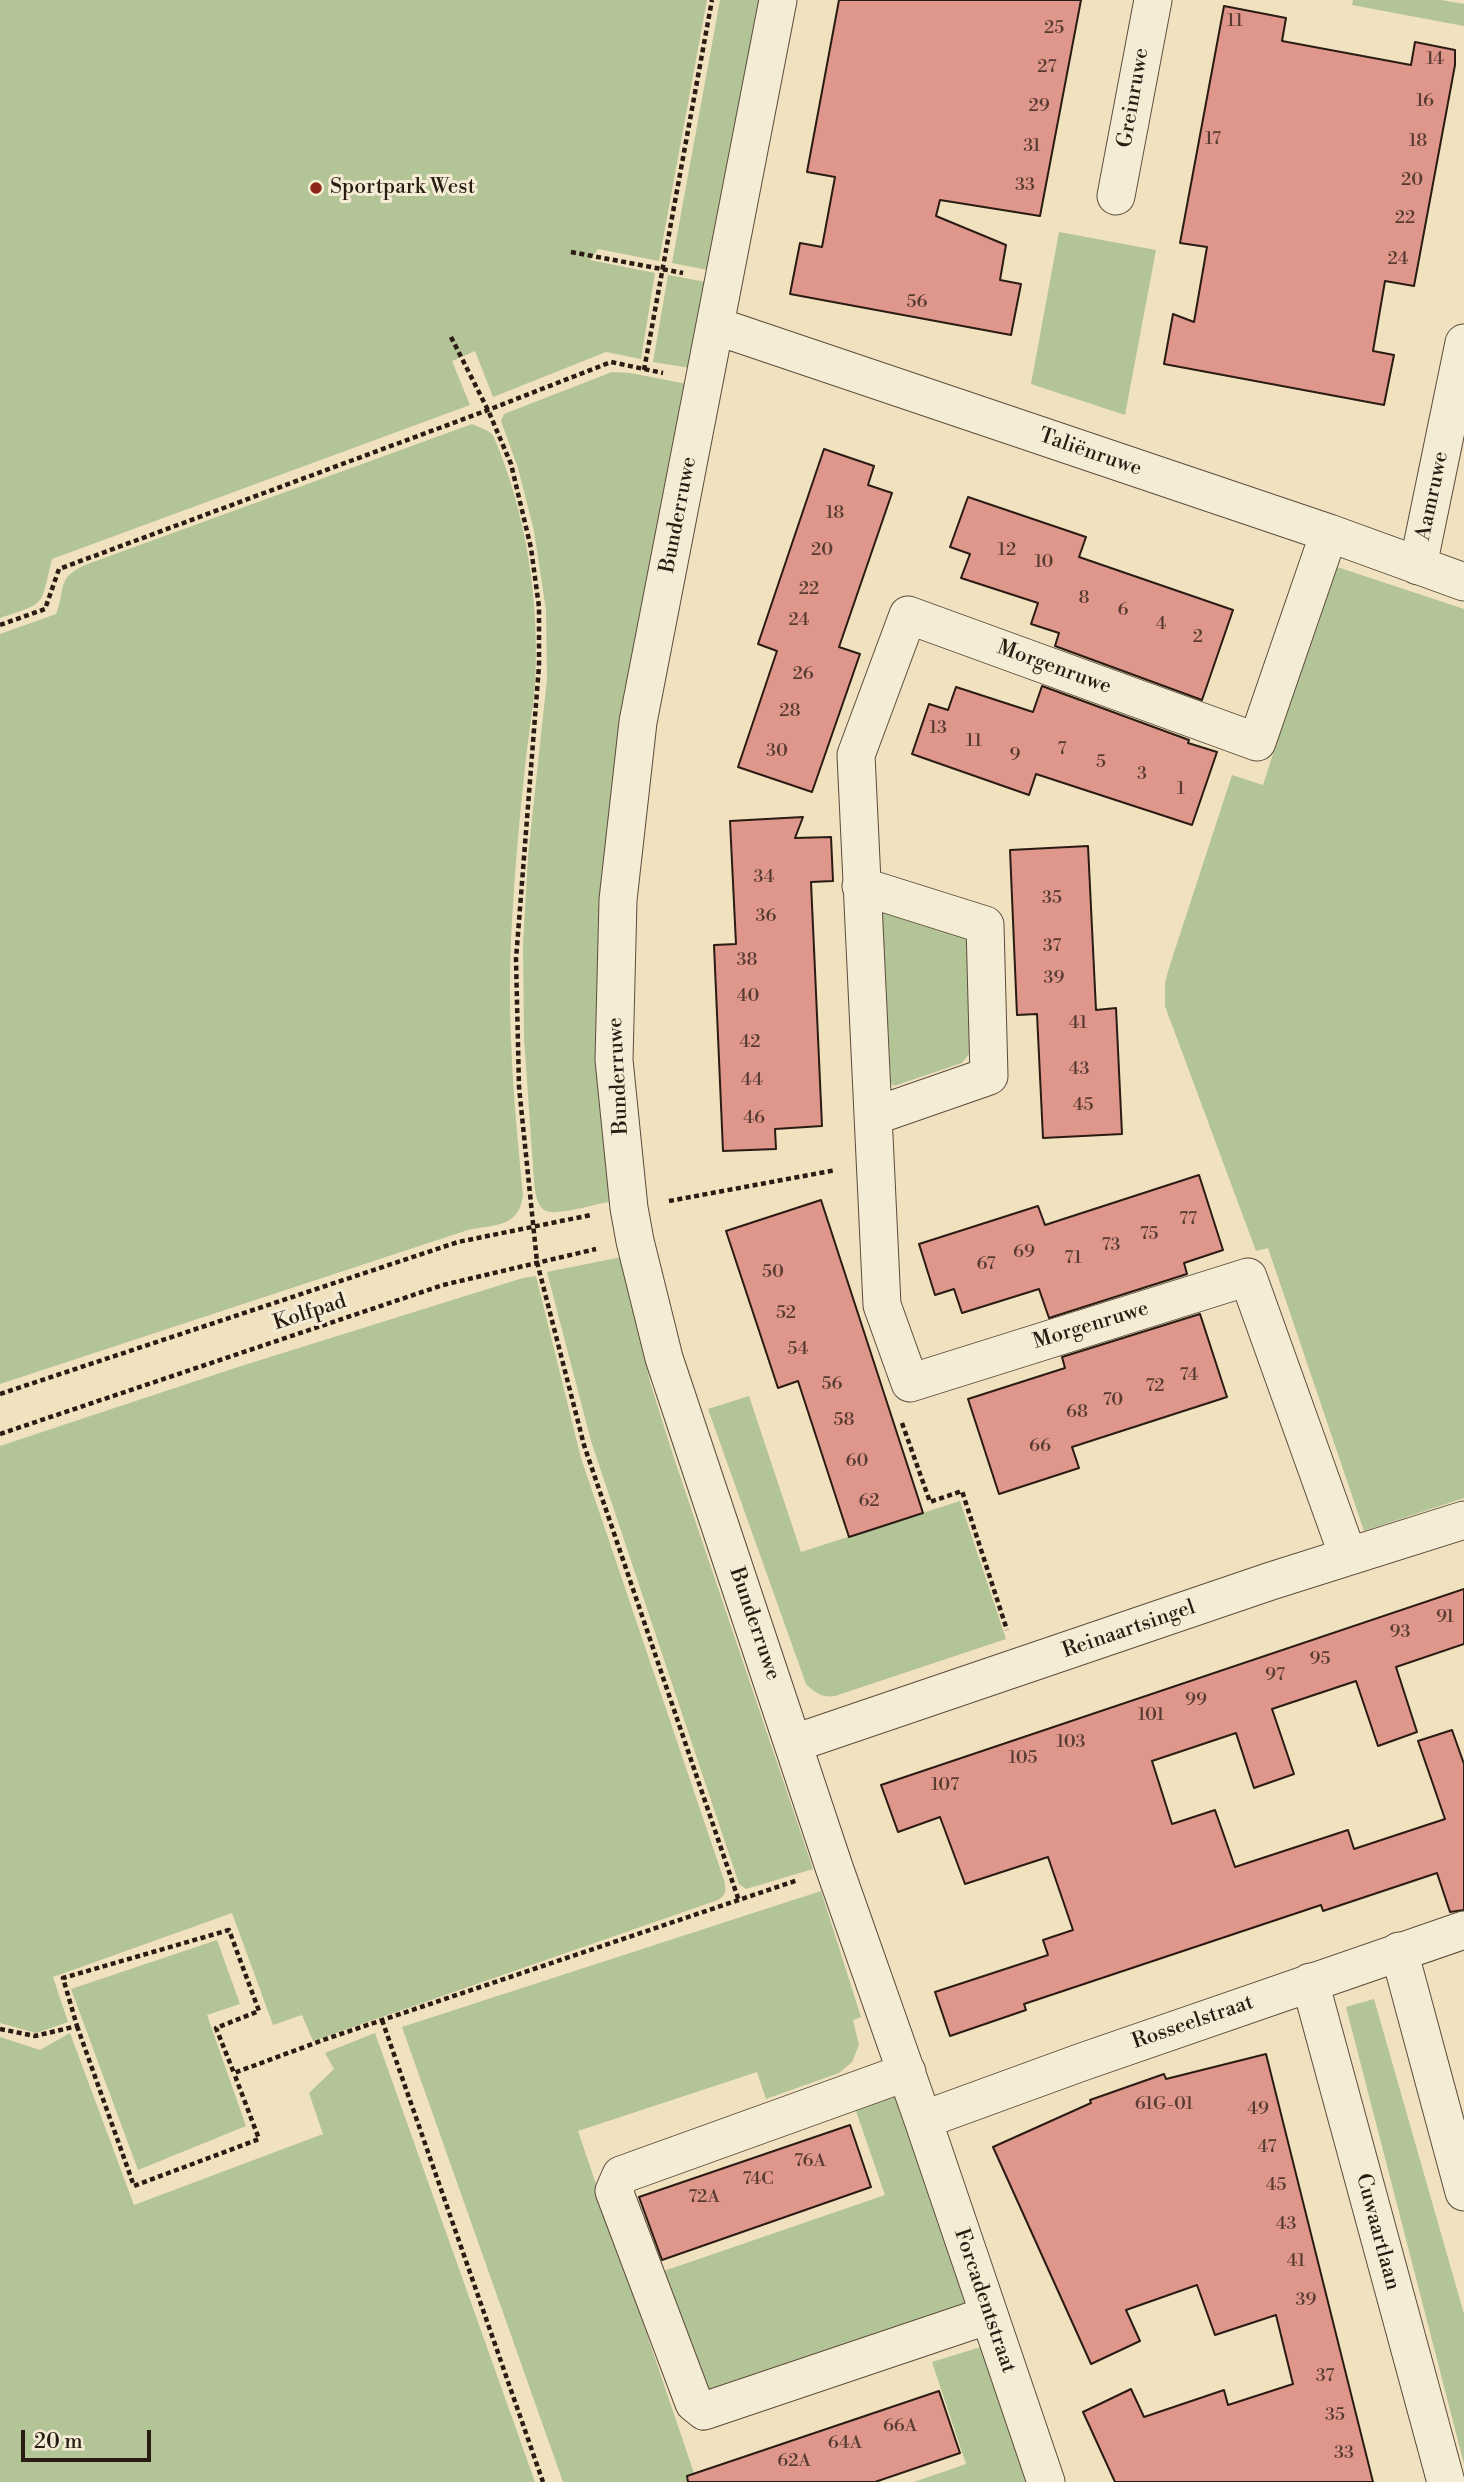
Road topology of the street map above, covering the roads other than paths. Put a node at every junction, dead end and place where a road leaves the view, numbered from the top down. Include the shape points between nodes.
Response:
1 (778, 0) edge
2 (1153, 0) edge
3 (1116, 195) dead end
4 (716, 326) junction
5 (1464, 343) edge
6 (1329, 533) junction
7 (1418, 566) junction
8 (1464, 582) edge
9 (861, 886) junction
10 (874, 1116) junction
11 (1464, 1520) edge
12 (1349, 1556) junction
13 (795, 1743) junction
14 (1464, 1930) edge
15 (1399, 1951) junction
16 (1310, 1982) junction
17 (906, 2072) junction
18 (923, 2120) junction
19 (1464, 2192) edge
20 (989, 2315) junction
21 (1046, 2482) edge
22 (1446, 2482) edge

1 - 4 street, Bunderruwe
2 - 3 street, Greinruwe
4 - 6 street, Taliënruwe
4 - 13 street, Bunderruwe via 638,722 618,900 614,1060 632,1224 664,1357
5 - 7 street, Aamruwe
6 - 7 street, Taliënruwe
6 - 9 street, Morgenruwe via 1257,741 908,615 856,755
7 - 8 street, Taliënruwe
9 - 10 street, Morgenruwe
9 - 10 street via 985,925 989,1076
10 - 12 street, Morgenruwe via 881,1305 910,1383 1248,1277
11 - 12 street, Reinaartsingel
12 - 13 street, Reinaartsingel
13 - 17 street, Bunderruwe
14 - 15 street, Rosseelstraat
15 - 16 street, Rosseelstraat
15 - 19 street
16 - 18 street, Rosseelstraat
16 - 22 street, Cuwaartlaan
17 - 18 street, Bunderruwe
17 - 20 street via 621,2175 614,2191 694,2403 704,2411
18 - 20 street, Forcadentstraat
20 - 21 street, Forcadentstraat

